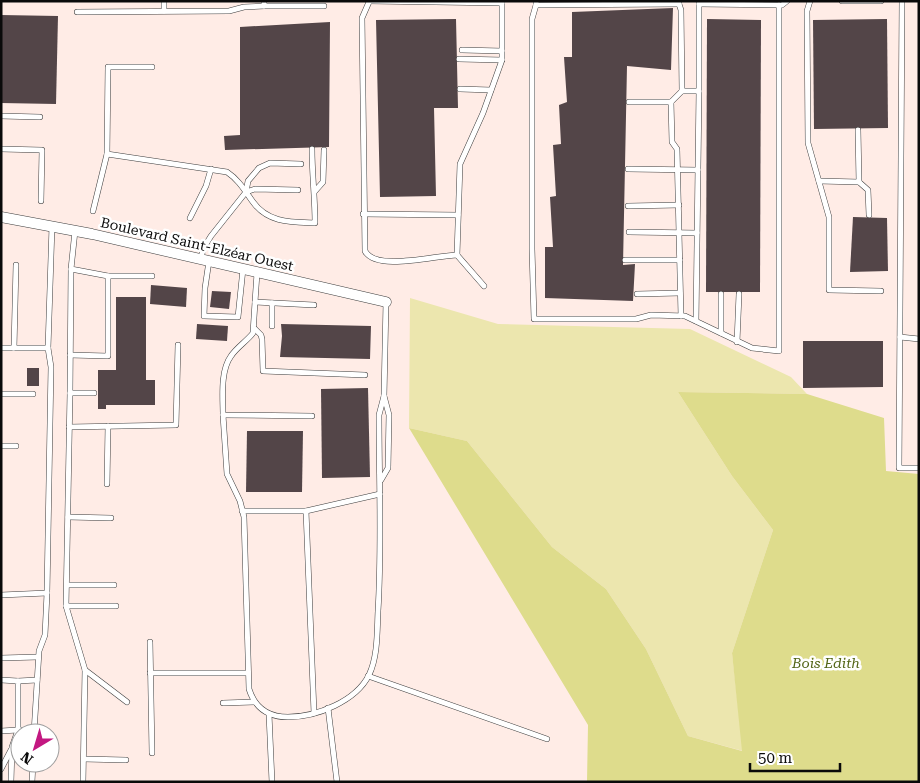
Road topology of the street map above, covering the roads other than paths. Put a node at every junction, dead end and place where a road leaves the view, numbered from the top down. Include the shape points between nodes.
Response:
1 (164, 1) edge
2 (787, 1) edge
3 (810, 1) edge
4 (842, 1) edge
5 (881, 1) edge
6 (902, 1) edge
7 (370, 2) edge
8 (502, 2) edge
9 (679, 2) edge
10 (699, 2) edge
11 (536, 3) edge
12 (264, 4) edge
13 (779, 4) junction
14 (324, 6) dead end
15 (164, 11) junction
16 (77, 12) dead end
17 (462, 50) dead end
18 (502, 51) junction
19 (459, 59) dead end
20 (502, 60) junction
21 (152, 67) dead end
22 (460, 89) dead end
23 (491, 90) junction
24 (682, 91) junction
25 (700, 91) junction
26 (629, 102) dead end
27 (671, 102) junction
28 (1, 116) edge
29 (40, 117) dead end
30 (858, 130) dead end
31 (1, 149) edge
32 (312, 149) dead end
33 (324, 150) dead end
34 (107, 154) junction
35 (301, 164) dead end
36 (210, 169) junction
37 (628, 169) dead end
38 (678, 169) junction
39 (698, 170) junction
40 (819, 181) junction
41 (859, 182) junction
42 (298, 190) dead end
43 (315, 191) junction
44 (246, 192) junction
45 (40, 201) dead end
46 (679, 205) junction
47 (628, 206) dead end
48 (93, 211) dead end
49 (364, 214) junction
50 (458, 215) junction
51 (869, 215) dead end
52 (1, 217) edge
53 (190, 218) dead end
54 (52, 226) junction
55 (75, 231) junction
56 (629, 232) dead end
57 (680, 233) junction
58 (697, 233) junction
59 (458, 255) junction
60 (205, 260) junction
61 (626, 260) dead end
62 (680, 260) junction
63 (16, 265) dead end
64 (71, 269) junction
65 (243, 269) junction
66 (258, 272) junction
67 (108, 276) junction
68 (152, 276) dead end
69 (484, 286) dead end
70 (881, 291) dead end
71 (680, 293) junction
72 (637, 294) dead end
73 (721, 294) dead end
74 (739, 294) dead end
75 (255, 302) junction
76 (386, 302) joint
77 (272, 303) junction
78 (314, 306) dead end
79 (681, 316) junction
80 (696, 321) junction
81 (272, 326) dead end
82 (255, 329) junction
83 (721, 333) junction
84 (900, 337) junction
85 (919, 339) edge
86 (738, 342) junction
87 (178, 345) dead end
88 (1, 348) edge
89 (14, 348) junction
90 (48, 348) junction
91 (70, 356) junction
92 (365, 375) dead end
93 (70, 393) junction
94 (94, 393) dead end
95 (1, 394) edge
96 (33, 394) dead end
97 (384, 396) junction
98 (223, 415) junction
99 (312, 416) dead end
100 (69, 426) junction
101 (108, 426) junction
102 (1, 446) edge
103 (16, 446) dead end
104 (919, 468) edge
105 (380, 482) junction
106 (107, 484) dead end
107 (380, 494) junction
108 (242, 511) junction
109 (306, 511) junction
110 (68, 517) junction
111 (111, 518) dead end
112 (66, 585) junction
113 (114, 585) dead end
114 (47, 593) junction
115 (1, 595) edge
116 (66, 606) junction
117 (116, 606) dead end
118 (150, 642) dead end
119 (38, 657) junction
120 (1, 658) edge
121 (85, 670) junction
122 (150, 673) junction
123 (248, 673) junction
124 (368, 676) junction
125 (1, 680) edge
126 (37, 680) junction
127 (18, 681) junction
128 (127, 702) dead end
129 (254, 702) junction
130 (223, 703) dead end
131 (328, 708) junction
132 (314, 713) junction
133 (269, 714) junction
134 (18, 723) edge
135 (34, 723) edge
136 (547, 739) dead end
137 (10, 751) edge
138 (152, 753) dead end
139 (84, 760) junction
140 (126, 760) dead end
141 (1, 769) edge
142 (83, 782) edge
143 (272, 782) edge
144 (337, 782) edge

1 - 15 lane
2 - 13 lane
3 - 40 lane via 808,143
4 - 5 lane
6 - 84 lane
7 - 8 lane
7 - 49 lane via 362,18
8 - 18 lane
9 - 11 lane
9 - 24 lane
10 - 13 lane
10 - 25 lane
11 - 79 lane via 532,19 534,319
12 - 14 lane
12 - 15 lane via 229,11
13 - 86 lane via 779,351 752,348
15 - 16 lane
17 - 18 lane
18 - 20 lane
19 - 20 lane
20 - 23 lane
21 - 34 lane via 108,67
22 - 23 lane
23 - 50 lane via 460,164
24 - 25 lane
24 - 27 lane
25 - 39 lane
26 - 27 lane
27 - 38 lane via 672,142 677,149
28 - 29 lane
30 - 41 lane
31 - 45 lane via 42,150
32 - 43 lane
33 - 43 lane via 322,182
34 - 36 lane
34 - 48 lane
35 - 44 lane via 264,164 248,181
36 - 44 lane via 227,172
36 - 53 lane via 206,186
37 - 38 lane
38 - 39 lane
38 - 46 lane
39 - 58 lane
40 - 41 lane
40 - 70 lane via 829,217 829,290
41 - 51 lane via 868,190
42 - 44 lane via 255,189
43 - 44 lane via 315,223 286,222 268,216
44 - 60 lane via 211,236 203,250
46 - 47 lane
46 - 57 lane
49 - 50 lane
49 - 59 lane via 364,247 368,256 411,261
50 - 59 lane
52 - 54 street, Boulevard Saint-Elzéar Ouest
54 - 55 street, Boulevard Saint-Elzéar Ouest
54 - 90 lane
55 - 60 street, Boulevard Saint-Elzéar Ouest
55 - 64 lane
56 - 57 lane
57 - 58 lane
57 - 62 lane
58 - 80 lane
59 - 69 lane
60 - 65 street, Boulevard Saint-Elzéar Ouest
60 - 65 lane via 204,316 238,317
61 - 62 lane
62 - 71 lane
63 - 89 lane
64 - 67 lane
64 - 91 lane
65 - 66 street, Boulevard Saint-Elzéar Ouest
66 - 75 lane
66 - 76 street, Boulevard Saint-Elzéar Ouest
67 - 68 lane
67 - 91 lane via 108,356
71 - 72 lane
71 - 79 lane
73 - 83 lane
74 - 86 lane
75 - 77 lane
75 - 82 lane
76 - 97 lane
77 - 78 lane
77 - 81 lane
79 - 80 lane
80 - 83 lane
82 - 92 lane via 262,334 263,371
82 - 98 lane via 227,365
83 - 86 lane
84 - 85 lane
84 - 104 lane via 898,468
87 - 101 lane via 176,425
88 - 89 lane
89 - 90 lane
90 - 114 lane via 51,367
91 - 93 lane
93 - 94 lane
93 - 100 lane
95 - 96 lane
97 - 105 lane via 379,414
97 - 105 lane via 389,415 388,468
98 - 99 lane
98 - 108 lane via 227,474
100 - 101 lane
100 - 110 lane
101 - 106 lane
102 - 103 lane
105 - 107 lane
107 - 109 lane
107 - 124 lane via 377,626 374,659
108 - 109 lane
108 - 123 lane
109 - 132 lane
110 - 111 lane
110 - 112 lane
112 - 113 lane
112 - 116 lane
114 - 115 lane
114 - 119 lane via 45,635
116 - 117 lane
116 - 121 lane
118 - 122 lane
119 - 120 lane
119 - 126 lane
121 - 128 lane
121 - 139 lane
122 - 123 lane
122 - 138 lane
123 - 129 lane
124 - 131 lane via 356,692
124 - 136 lane
125 - 127 lane
126 - 127 lane
126 - 135 lane
127 - 134 lane
129 - 130 lane
129 - 133 lane
131 - 132 lane
131 - 144 lane
132 - 133 lane via 288,717
133 - 143 lane
137 - 141 lane
139 - 140 lane
139 - 142 lane

